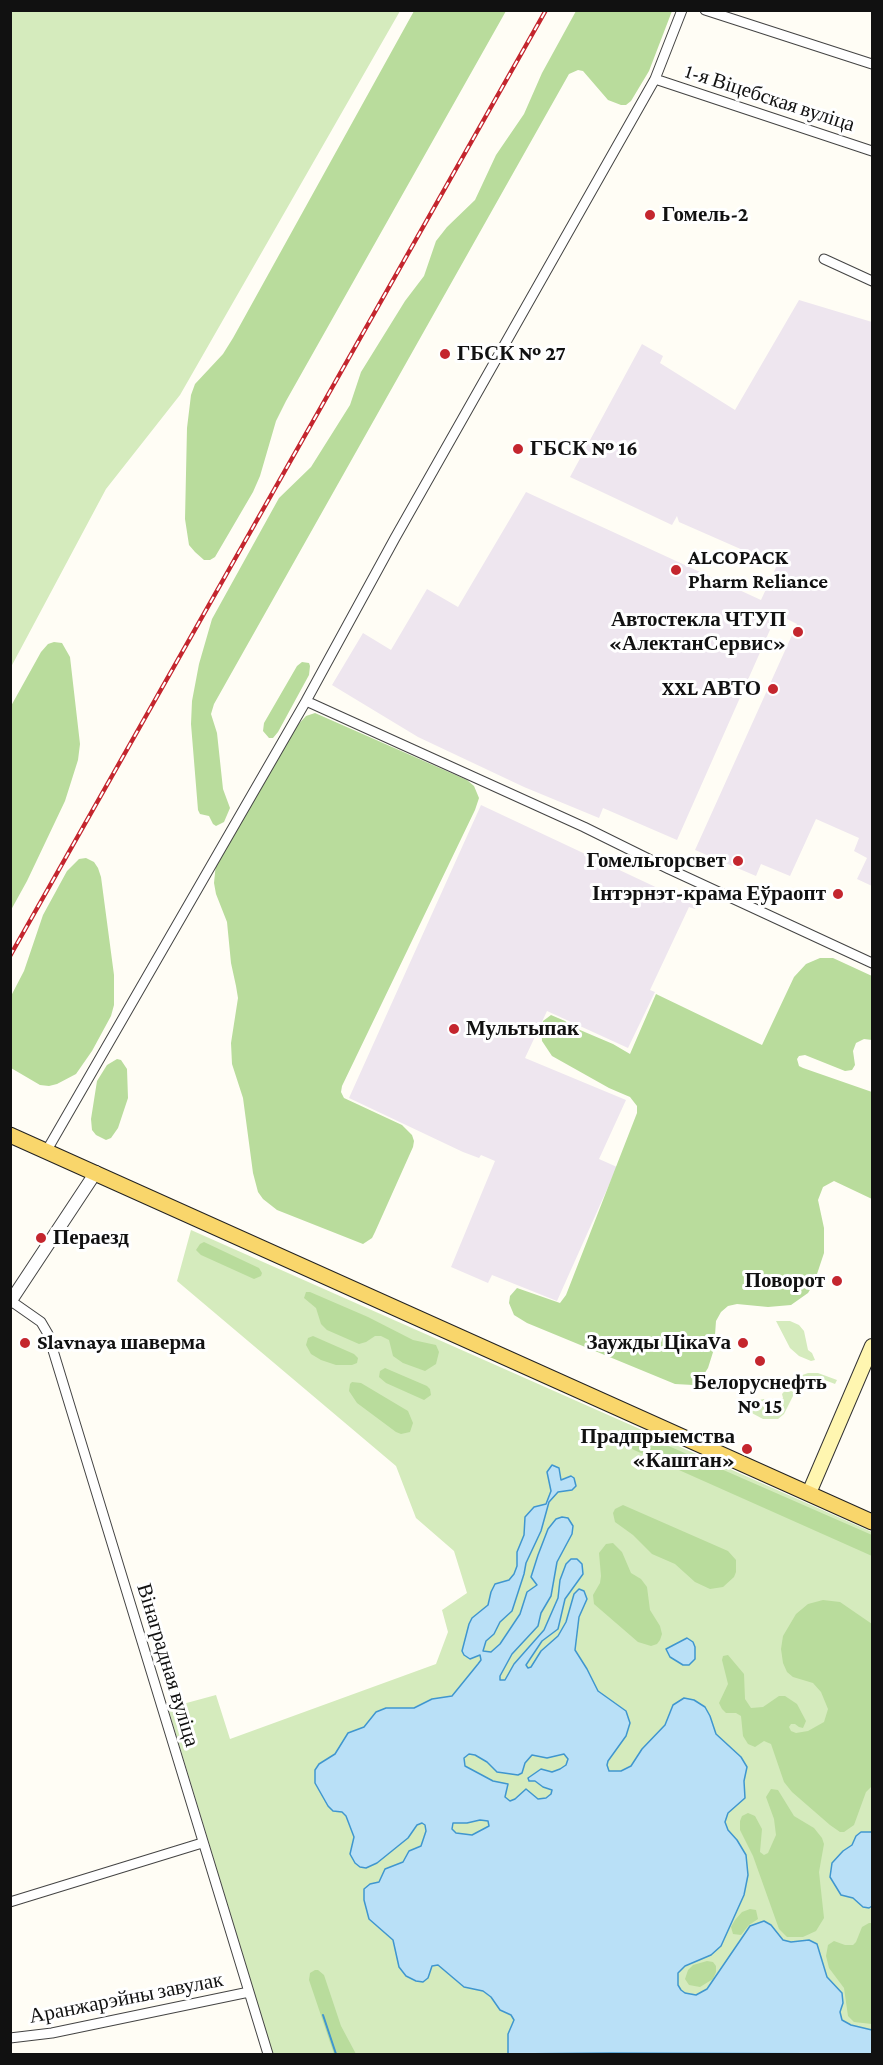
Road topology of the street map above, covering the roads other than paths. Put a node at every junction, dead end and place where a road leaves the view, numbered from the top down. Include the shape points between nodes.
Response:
1 (682, 10) edge
2 (705, 10) edge
3 (873, 64) edge
4 (655, 79) junction
5 (873, 151) edge
6 (824, 259) dead end
7 (873, 281) edge
8 (306, 701) junction
9 (873, 963) edge
10 (10, 1135) edge
11 (47, 1150) junction
12 (96, 1172) junction
13 (11, 1302) edge
14 (873, 1346) edge
15 (809, 1493) junction
16 (873, 1522) edge
17 (202, 1843) junction
18 (10, 1902) edge
19 (249, 1992) junction
20 (10, 2038) edge
21 (268, 2055) edge

1 - 4 street
2 - 3 street
4 - 5 street, 1-я Віцебская вуліца
4 - 8 street
6 - 7 street
8 - 9 street
8 - 11 street
10 - 11 main road
11 - 12 main road
12 - 13 street
12 - 15 main road
13 - 17 street, Вінаградная вуліца via 41,1322 48,1334
14 - 15 main road
15 - 16 main road
17 - 18 street
17 - 19 street, Вінаградная вуліца
19 - 20 street, Аранжарэйны завулак via 52,2033
19 - 21 street, Вінаградная вуліца

